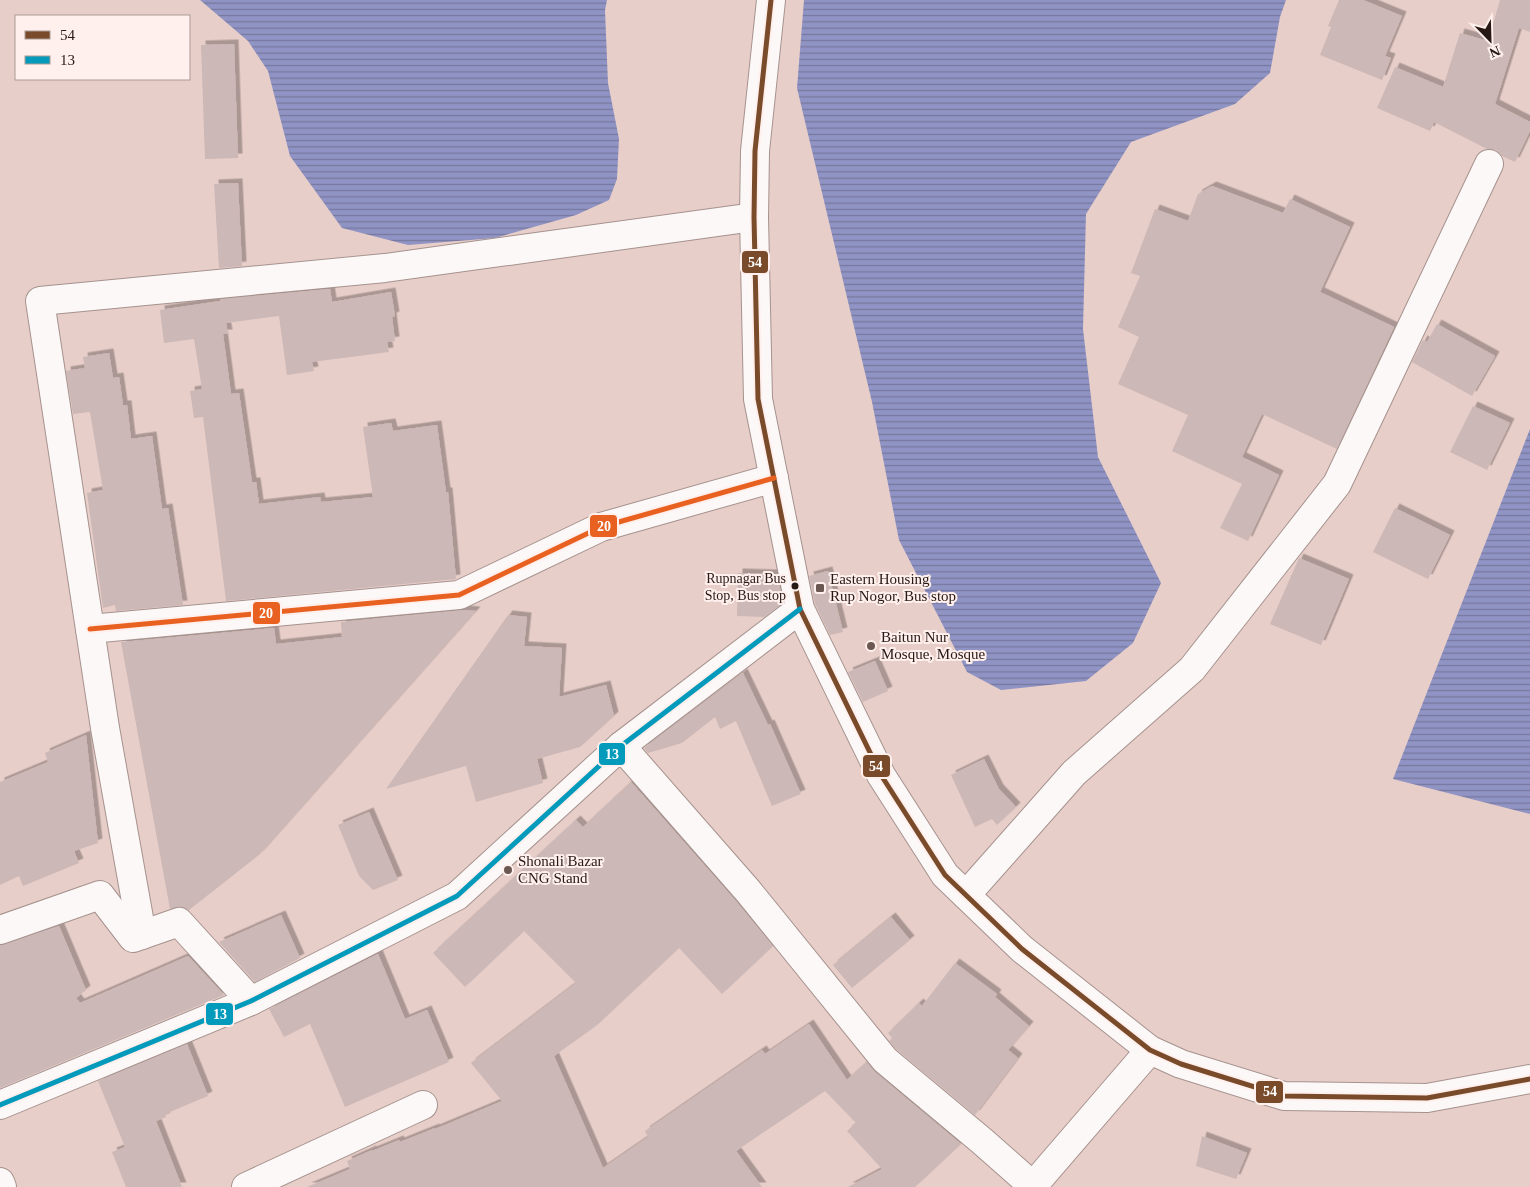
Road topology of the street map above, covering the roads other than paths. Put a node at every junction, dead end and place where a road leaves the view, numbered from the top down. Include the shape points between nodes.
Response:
1 (771, 0) edge
2 (1489, 164) dead end
3 (754, 217) junction
4 (774, 478) junction
5 (800, 609) junction
6 (90, 629) junction
7 (621, 746) junction
8 (966, 895) junction
9 (0, 930) edge
10 (142, 935) junction
11 (251, 1001) junction
12 (1150, 1050) junction
13 (1530, 1079) edge
14 (0, 1105) edge
15 (424, 1105) dead end
16 (0, 1182) edge
17 (2, 1187) edge
18 (246, 1187) edge
19 (1033, 1187) edge

1 - 3 main road via 755,151
2 - 8 main road via 1337,484 1192,670 1074,773
3 - 4 main road via 758,399
3 - 6 main road via 386,268 40,301
4 - 5 main road
4 - 6 main road via 601,526 459,595
5 - 7 main road
5 - 8 main road via 881,775 945,875
6 - 10 main road
7 - 11 main road via 457,896
7 - 19 main road via 748,891 885,1060
8 - 12 main road via 1022,949
9 - 10 main road via 100,895 133,938
10 - 11 main road via 179,922
11 - 14 main road
12 - 13 main road via 1181,1064 1284,1096 1427,1098
12 - 19 main road
15 - 18 main road
16 - 17 main road

